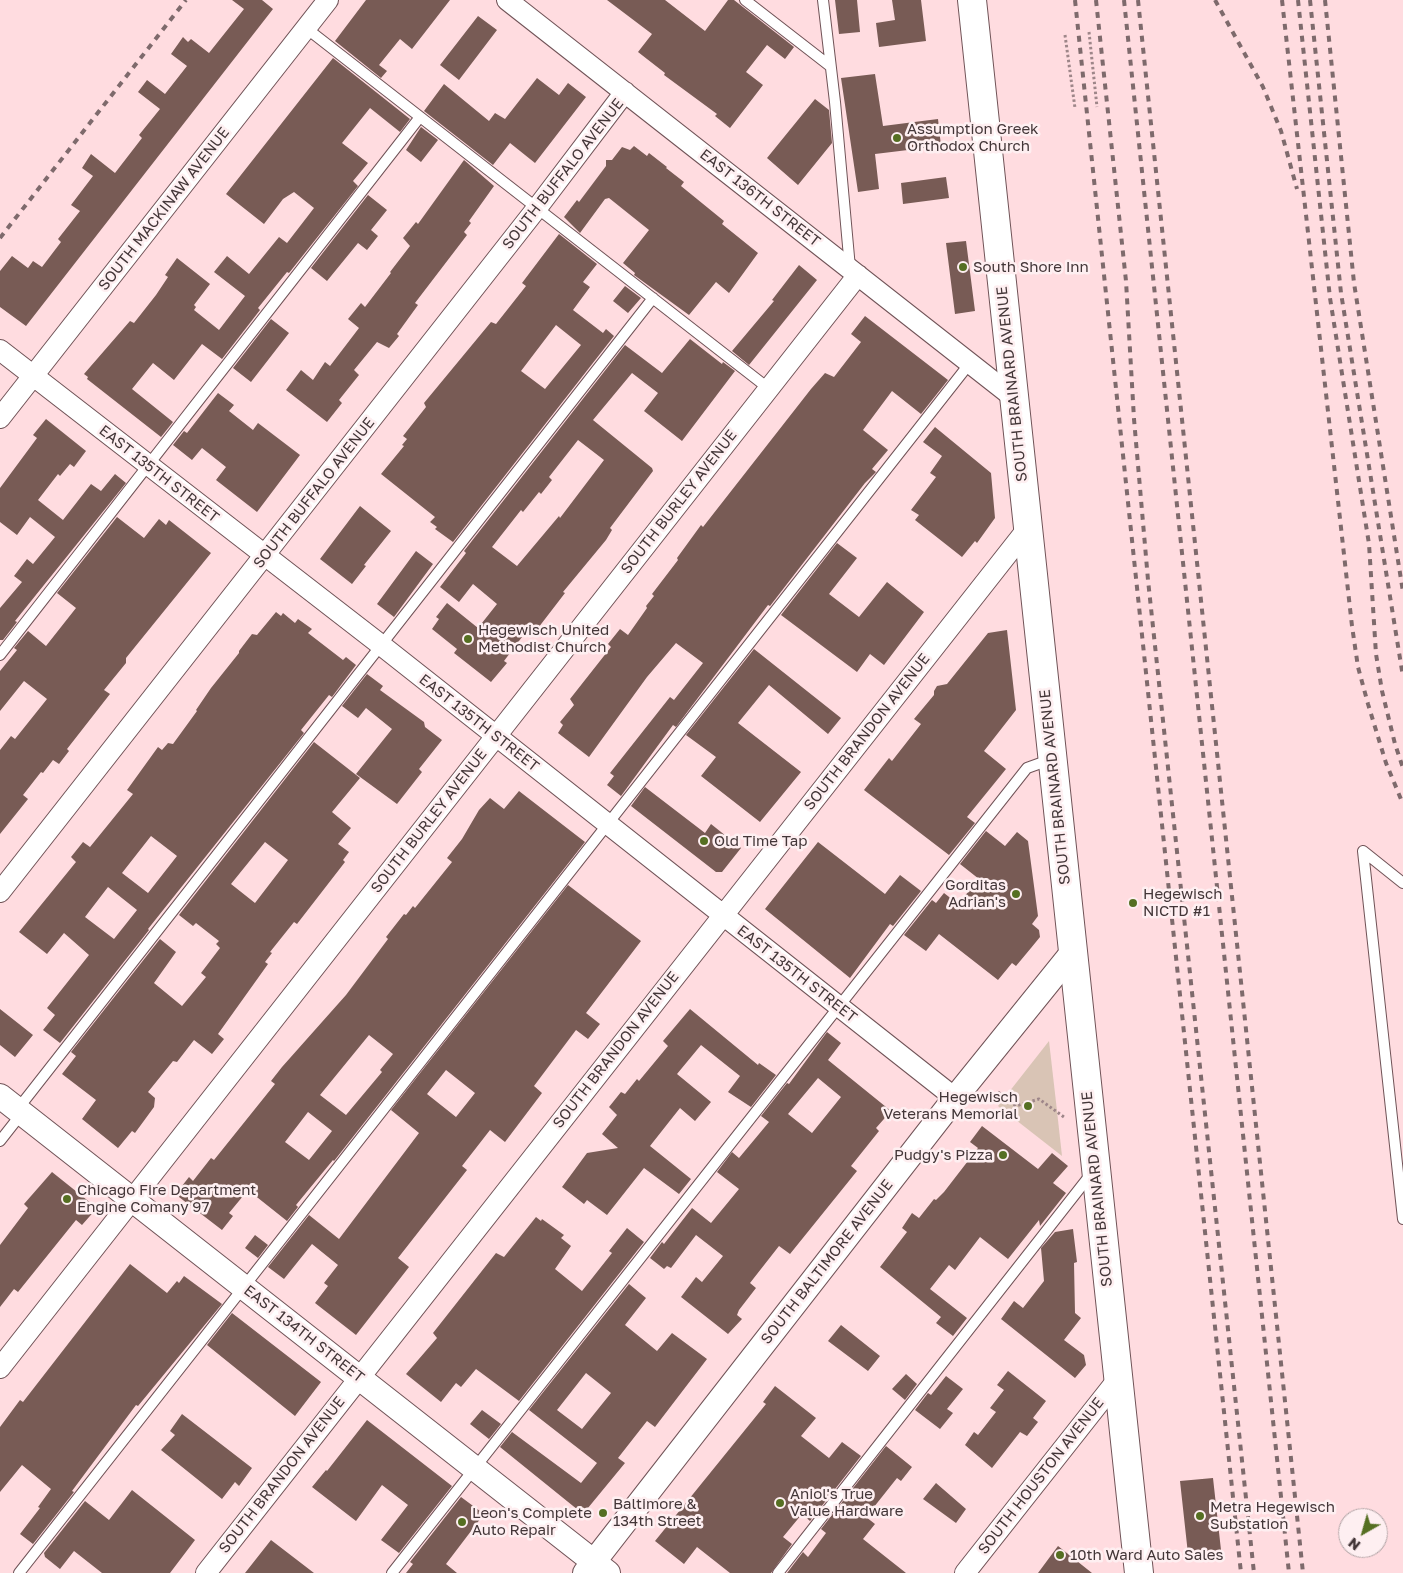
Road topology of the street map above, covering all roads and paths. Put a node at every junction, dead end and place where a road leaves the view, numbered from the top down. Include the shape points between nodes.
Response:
1 (328, 0) edge
2 (507, 0) edge
3 (745, 0) edge
4 (823, 0) edge
5 (972, 0) edge
6 (306, 28) junction
7 (1089, 32) dead end
8 (1065, 35) dead end
9 (830, 66) junction
10 (626, 92) junction
11 (1097, 107) dead end
12 (1075, 108) dead end
13 (420, 117) junction
14 (537, 208) junction
15 (854, 272) junction
16 (653, 298) junction
17 (0, 350) edge
18 (970, 363) junction
19 (33, 376) junction
20 (768, 388) junction
21 (1013, 397) junction
22 (0, 418) edge
23 (148, 465) junction
24 (1028, 528) junction
25 (265, 555) junction
26 (381, 645) junction
27 (0, 655) edge
28 (496, 735) junction
29 (1052, 759) junction
30 (607, 825) junction
31 (1403, 882) edge
32 (0, 892) edge
33 (722, 915) junction
34 (1072, 953) junction
35 (838, 1006) junction
36 (998, 1092) dead end
37 (956, 1098) junction
38 (13, 1106) edge
39 (1064, 1116) dead end
40 (0, 1141) edge
41 (1095, 1169) junction
42 (132, 1199) junction
43 (1403, 1219) edge
44 (243, 1287) junction
45 (0, 1368) edge
46 (358, 1377) junction
47 (1118, 1379) junction
48 (474, 1468) junction
49 (595, 1569) edge
50 (18, 1573) edge
51 (206, 1573) edge
52 (392, 1573) edge
53 (778, 1573) edge
54 (965, 1573) edge
55 (1139, 1573) edge

1 - 6 street, SOUTH MACKINAW AVENUE
2 - 10 street, EAST 136TH STREET
3 - 9 lane
4 - 9 lane
5 - 21 main road, SOUTH BRAINARD AVENUE
6 - 13 lane
6 - 19 street, SOUTH MACKINAW AVENUE
7 - 11 path
8 - 12 path
9 - 15 lane
10 - 14 street, SOUTH BUFFALO AVENUE
10 - 15 street, EAST 136TH STREET
13 - 14 lane
13 - 23 lane
14 - 16 lane
14 - 25 street, SOUTH BUFFALO AVENUE
15 - 18 street, EAST 136TH STREET
15 - 20 street, SOUTH BURLEY AVENUE
16 - 20 lane
16 - 26 lane
17 - 19 street, EAST 135TH STREET
18 - 21 street, EAST 136TH STREET
18 - 30 lane
19 - 22 street, SOUTH MACKINAW AVENUE
19 - 23 street, EAST 135TH STREET
20 - 28 street, SOUTH BURLEY AVENUE
21 - 24 main road, SOUTH BRAINARD AVENUE
23 - 25 street, EAST 135TH STREET
23 - 27 lane
24 - 29 main road, SOUTH BRAINARD AVENUE
24 - 33 street, SOUTH BRANDON AVENUE
25 - 26 street, EAST 135TH STREET
25 - 32 street, SOUTH BUFFALO AVENUE
26 - 28 street, EAST 135TH STREET
26 - 38 lane
28 - 30 street, EAST 135TH STREET
28 - 42 street, SOUTH BURLEY AVENUE
29 - 34 main road, SOUTH BRAINARD AVENUE
29 - 35 lane via 1028,768
30 - 33 street, EAST 135TH STREET
30 - 44 lane
31 - 43 lane via 1363,851
33 - 35 street, EAST 135TH STREET
33 - 46 street, SOUTH BRANDON AVENUE
34 - 37 street, SOUTH BALTIMORE AVENUE
34 - 41 main road, SOUTH BRAINARD AVENUE
35 - 37 street, EAST 135TH STREET
35 - 48 lane
36 - 39 path via 1016,1106 1039,1099
37 - 49 street, SOUTH BALTIMORE AVENUE
38 - 40 lane
38 - 42 street, EAST 134TH STREET
41 - 47 main road, SOUTH BRAINARD AVENUE
41 - 53 lane
42 - 44 street, EAST 134TH STREET
42 - 45 street, SOUTH BURLEY AVENUE
44 - 46 street, EAST 134TH STREET
44 - 50 lane
46 - 48 street, EAST 134TH STREET
46 - 51 street, SOUTH BRANDON AVENUE
47 - 54 street, SOUTH HOUSTON AVENUE
47 - 55 main road, SOUTH BRAINARD AVENUE
48 - 49 street, EAST 134TH STREET
48 - 52 lane

